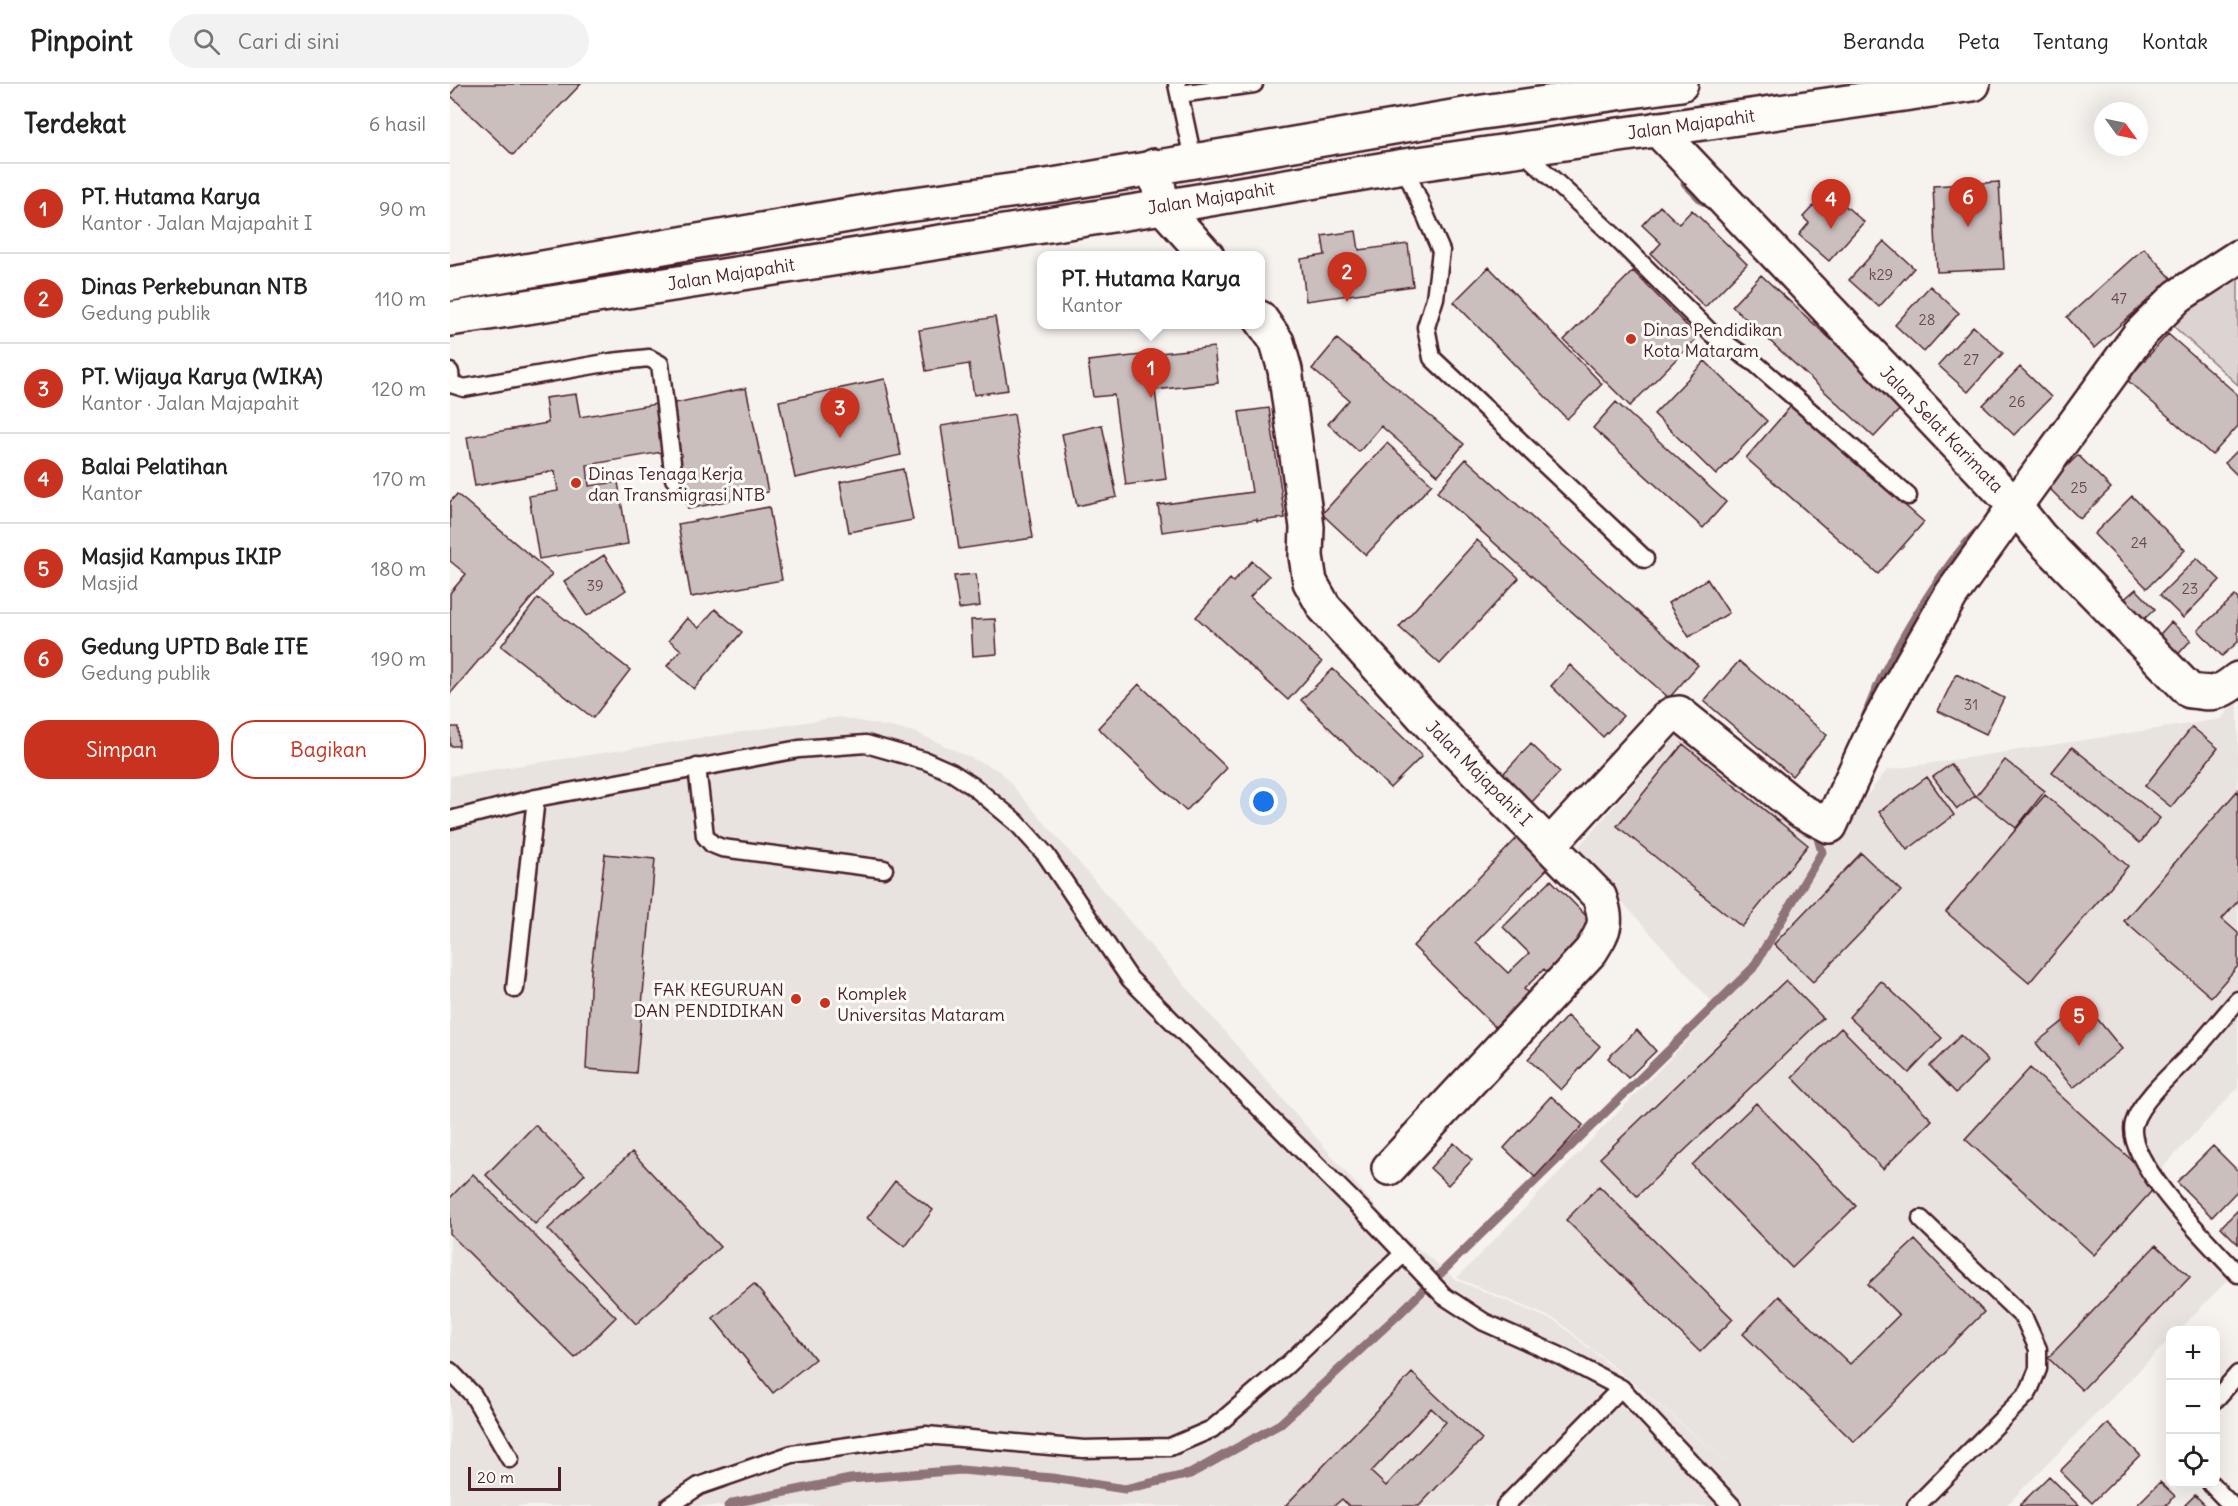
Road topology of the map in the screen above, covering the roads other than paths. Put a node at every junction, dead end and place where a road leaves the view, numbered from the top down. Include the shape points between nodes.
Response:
1 (1254, 84) edge
2 (1681, 84) edge
3 (1973, 84) edge
4 (1178, 89) edge
5 (1657, 129) junction
6 (1521, 149) junction
7 (1193, 159) junction
8 (1154, 166) junction
9 (1404, 166) junction
10 (1164, 207) junction
11 (1204, 251) edge
12 (2238, 258) edge
13 (450, 284) edge
14 (450, 319) edge
15 (1265, 325) edge
16 (450, 372) edge
17 (674, 479) dead end
18 (1908, 496) dead end
19 (2015, 506) junction
20 (1645, 559) dead end
21 (2238, 679) edge
22 (697, 767) junction
23 (536, 798) junction
24 (450, 820) edge
25 (1550, 845) junction
26 (884, 869) dead end
27 (515, 989) dead end
28 (2238, 1000) edge
29 (1389, 1168) dead end
30 (1921, 1218) dead end
31 (1403, 1254) junction
32 (2238, 1274) edge
33 (450, 1371) edge
34 (2238, 1374) edge
35 (1621, 1388) junction
36 (2220, 1394) edge
37 (510, 1459) dead end
38 (2215, 1488) edge
39 (669, 1506) edge
40 (1505, 1506) edge
41 (1732, 1506) edge
42 (1916, 1506) edge
43 (2232, 1506) edge

1 - 4 lane
2 - 7 street
3 - 5 street, Jalan Majapahit
4 - 7 lane
5 - 6 street, Jalan Majapahit
5 - 19 street, Jalan Selat Karimata
6 - 9 street, Jalan Majapahit
6 - 18 lane via 1712,334 1756,364
7 - 8 street
8 - 10 street
8 - 13 street
9 - 10 street, Jalan Majapahit
9 - 20 lane via 1441,251 1435,298 1426,327 1432,358
10 - 11 street
10 - 14 street, Jalan Majapahit
12 - 19 street via 2178,296 2139,335
15 - 25 street, Jalan Majapahit I via 1277,342 1285,370 1307,528 1310,582 1324,607 1429,723
16 - 17 lane via 452,384 464,388 649,358 660,364
19 - 21 street, Jalan Selat Karimata via 2040,537 2190,691 2222,692
19 - 25 street via 1951,595 1872,735 1830,826 1811,816 1679,713 1672,714
22 - 23 lane
22 - 26 lane via 705,836 712,844
22 - 31 lane via 799,749 866,744 926,761 975,786 1046,855 1131,979
23 - 24 lane
23 - 27 lane
25 - 29 street, Jalan Majapahit I via 1599,896 1606,916 1604,931 1576,968
28 - 32 lane via 2151,1096 2134,1122 2133,1140 2148,1168 2183,1215
30 - 42 lane via 2024,1318 2038,1349 2038,1369 2028,1393
31 - 35 lane via 1444,1296 1484,1323
31 - 39 lane via 1287,1365 1212,1429 1170,1447 1084,1449 926,1435 792,1454 699,1486
33 - 37 lane via 473,1395
34 - 36 lane
35 - 40 lane
35 - 41 lane
38 - 43 lane

